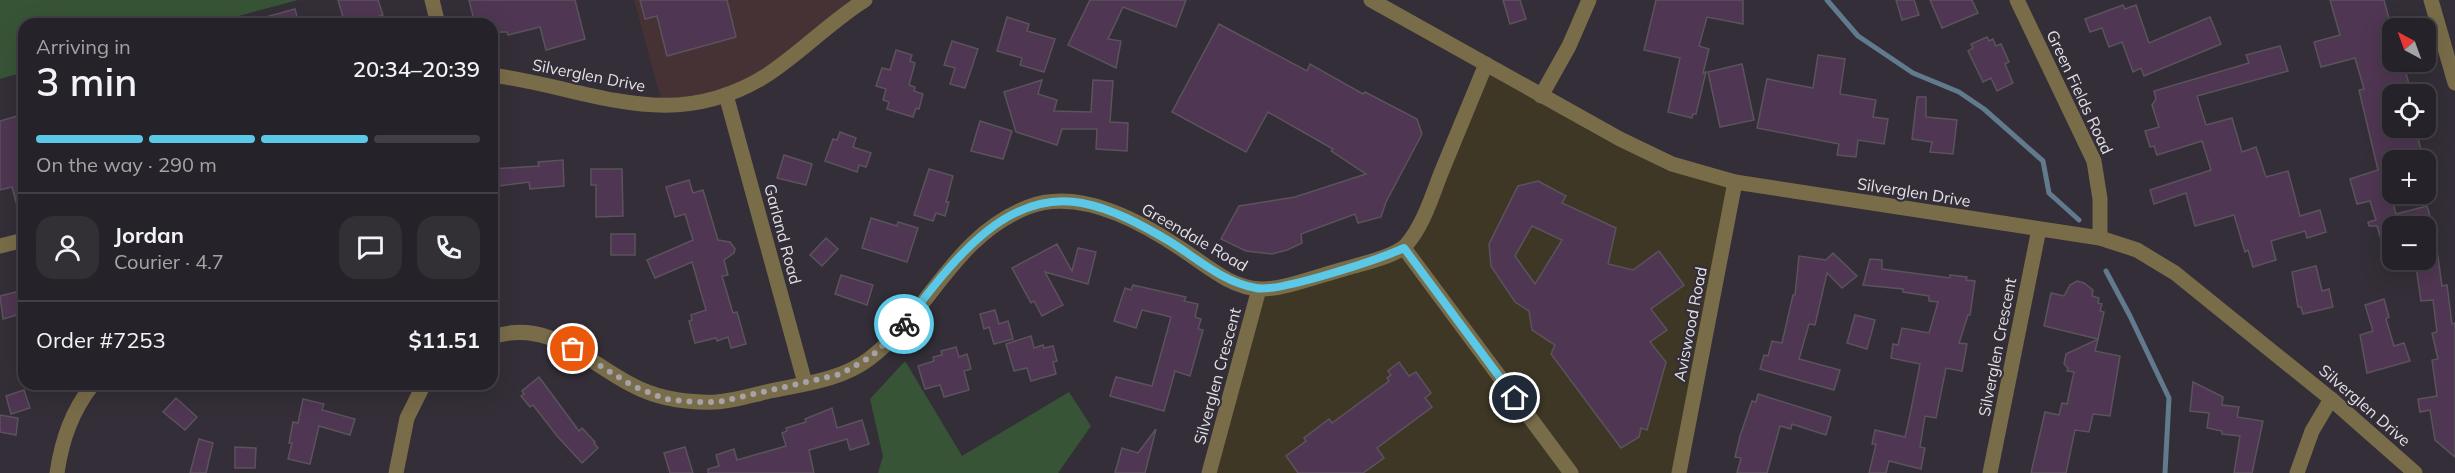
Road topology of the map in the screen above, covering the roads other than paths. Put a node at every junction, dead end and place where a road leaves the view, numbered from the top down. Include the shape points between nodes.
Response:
1 (432, 0) edge
2 (865, 0) edge
3 (1371, 0) edge
4 (1589, 0) edge
5 (2017, 0) edge
6 (2431, 0) edge
7 (436, 18) edge
8 (1486, 64) junction
9 (498, 76) edge
10 (2455, 83) edge
11 (726, 95) junction
12 (1541, 96) junction
13 (1735, 182) junction
14 (2039, 229) junction
15 (2100, 238) junction
16 (18, 242) edge
17 (0, 246) edge
18 (1404, 248) junction
19 (1259, 289) junction
20 (498, 336) edge
21 (805, 383) junction
22 (89, 390) edge
23 (421, 390) edge
24 (2331, 399) junction
25 (57, 473) edge
26 (396, 473) edge
27 (1209, 473) edge
28 (1571, 473) edge
29 (1679, 473) edge
30 (1990, 473) edge
31 (2297, 473) edge
32 (2415, 473) edge

1 - 7 street
2 - 11 street, Silverglen Drive via 772,71
3 - 8 street, Silverglen Drive
4 - 12 street
5 - 15 street, Green Fields Road via 2094,162
6 - 10 street
8 - 12 street, Silverglen Drive
8 - 18 street via 1425,211
9 - 11 street, Silverglen Drive via 632,104 683,105
11 - 21 street, Garland Road
12 - 13 street, Silverglen Drive via 1672,164
13 - 14 street, Silverglen Drive
13 - 29 street, Aviswood Road
14 - 15 street, Silverglen Drive
14 - 30 street, Silverglen Crescent
15 - 24 street, Silverglen Drive via 2137,250 2175,273
16 - 17 street
18 - 19 street, Greendale Road via 1327,274
18 - 28 street
19 - 21 street, Greendale Road via 1217,273 1118,214 1082,203 1054,201 1008,216 986,231 872,356 841,374
19 - 27 street, Silverglen Crescent
20 - 21 street, Greendale Road via 518,331 550,337 633,386 673,400 719,402
22 - 25 street via 69,423
23 - 26 street via 407,418
24 - 31 street via 2312,431
24 - 32 street, Silverglen Drive

